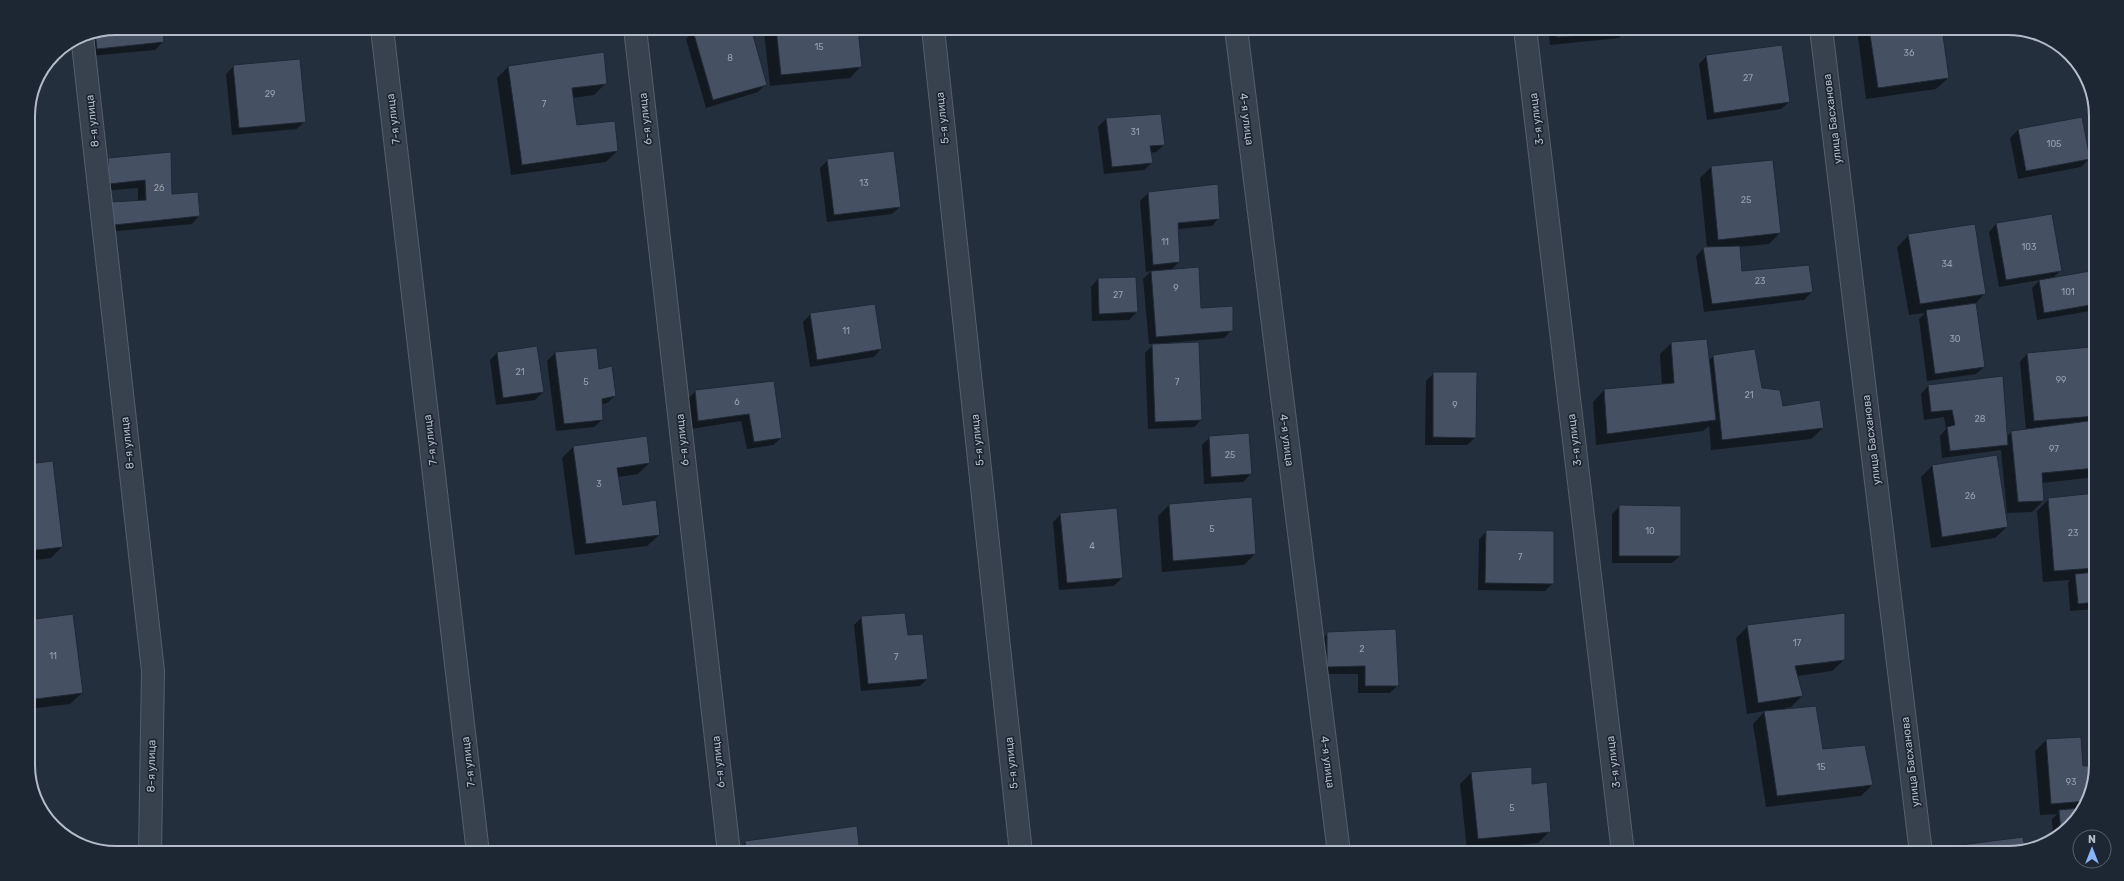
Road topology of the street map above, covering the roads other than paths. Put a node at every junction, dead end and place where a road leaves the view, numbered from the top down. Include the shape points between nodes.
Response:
1 (383, 35) edge
2 (636, 35) edge
3 (934, 35) edge
4 (1237, 35) edge
5 (1526, 35) edge
6 (1822, 35) edge
7 (83, 42) edge
8 (150, 846) edge
9 (477, 846) edge
10 (728, 846) edge
11 (1020, 846) edge
12 (1338, 846) edge
13 (1622, 846) edge
14 (1920, 846) edge

1 - 9 street, 7-я улица
2 - 10 street, 6-я улица
3 - 11 street, 5-я улица
4 - 12 street, 4-я улица
5 - 13 street, 3-я улица
6 - 14 street, улица Басханова
7 - 8 street, 8-я улица via 153,671

